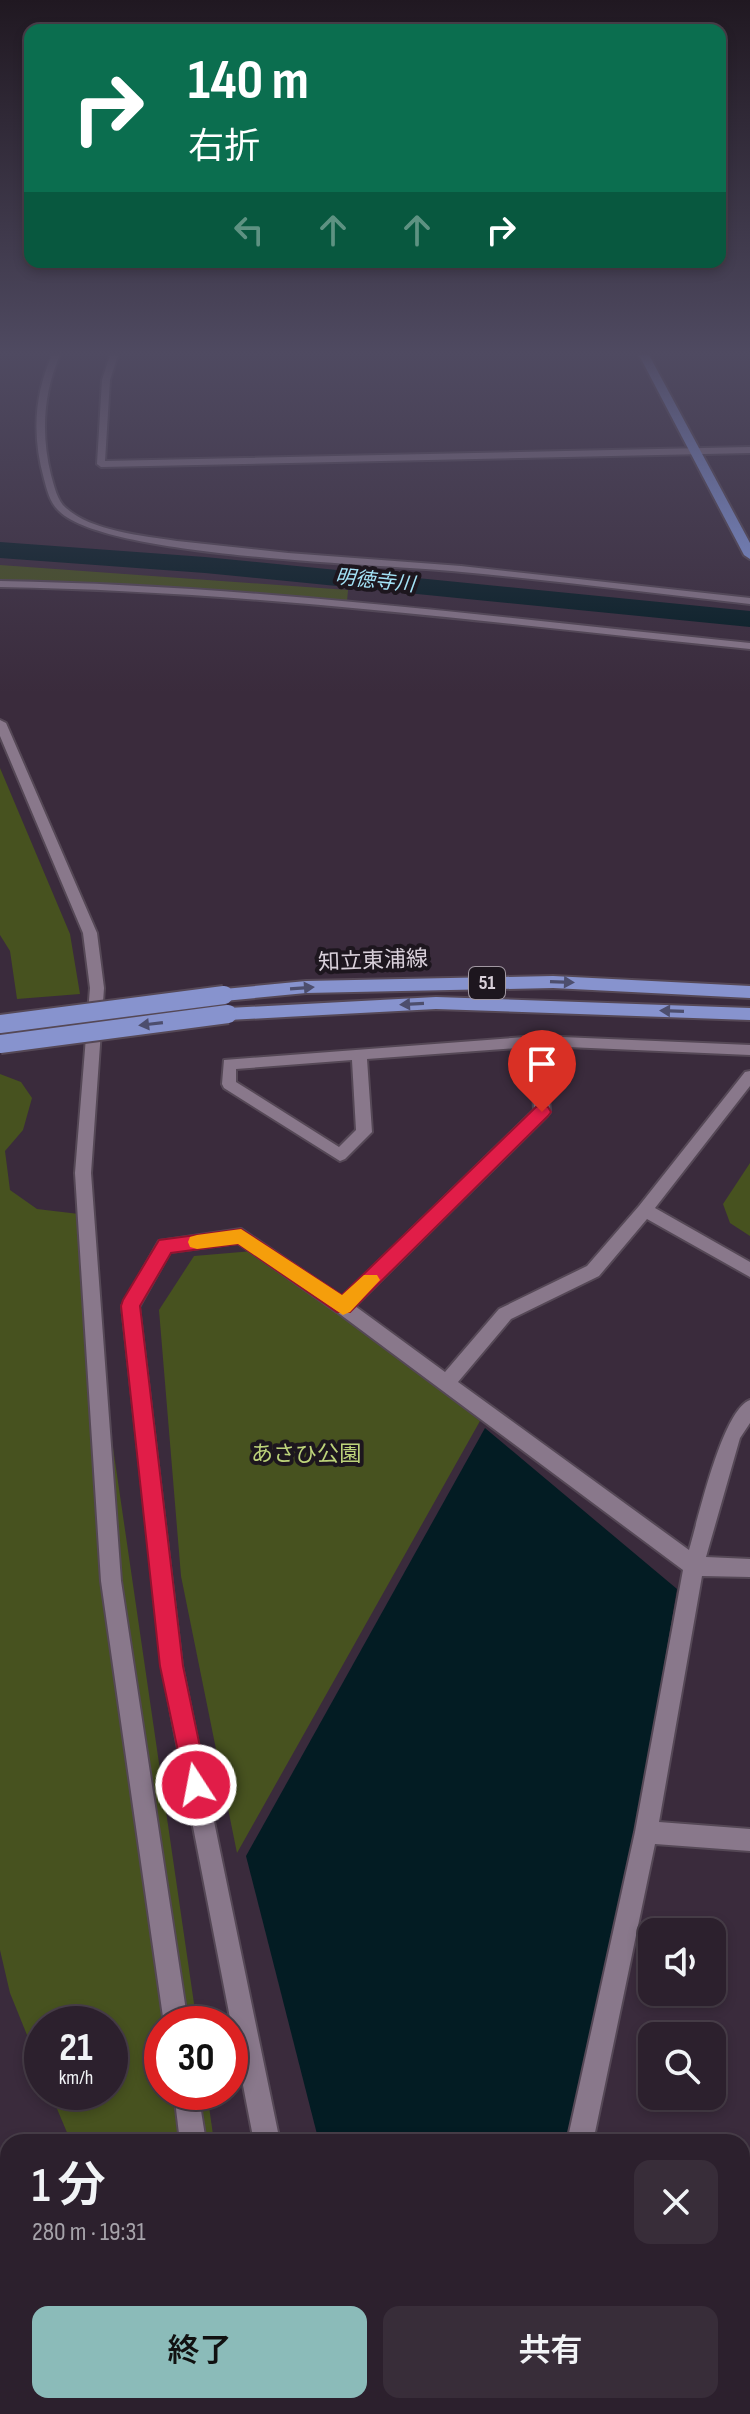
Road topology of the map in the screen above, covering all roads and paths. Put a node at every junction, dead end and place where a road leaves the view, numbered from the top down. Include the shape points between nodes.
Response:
1 (47, 468) edge
2 (706, 468) edge
3 (750, 555) edge
4 (0, 584) edge
5 (750, 601) edge
6 (750, 646) edge
7 (0, 723) edge
8 (750, 992) edge
9 (750, 1014) edge
10 (0, 1024) edge
11 (538, 1041) junction
12 (0, 1044) edge
13 (750, 1050) edge
14 (359, 1053) junction
15 (750, 1076) edge
16 (645, 1210) junction
17 (750, 1270) edge
18 (343, 1307) junction
19 (446, 1383) junction
20 (750, 1408) edge
21 (694, 1566) junction
22 (750, 1568) edge
23 (646, 1832) junction
24 (750, 1840) edge
25 (173, 2006) edge
26 (189, 2110) edge
27 (192, 2134) edge
28 (265, 2134) edge
29 (582, 2134) edge

1 - 5 street via 60,509 83,524 155,540
2 - 3 highway
4 - 6 street via 291,600
7 - 25 street via 90,933 97,988 83,1173 111,1581
10 -> 8 main road, 知立東浦線 / 51, bridge via 224,995 353,985 553,982
9 -> 12 main road, 知立東浦線 / 51, bridge via 436,1003 228,1014
11 - 13 street
11 - 14 street
11 - 18 street via 542,1112
14 - 14 street via 364,1132 340,1155 229,1084 229,1064
15 - 16 street
16 - 17 street
16 - 19 street via 593,1271 505,1314
18 - 19 street
18 - 28 street via 241,1236 165,1246 130,1306 172,1666
19 - 21 street
20 - 21 street via 732,1435
21 - 22 street
21 - 23 street
23 - 24 street
23 - 29 street
26 - 27 street

